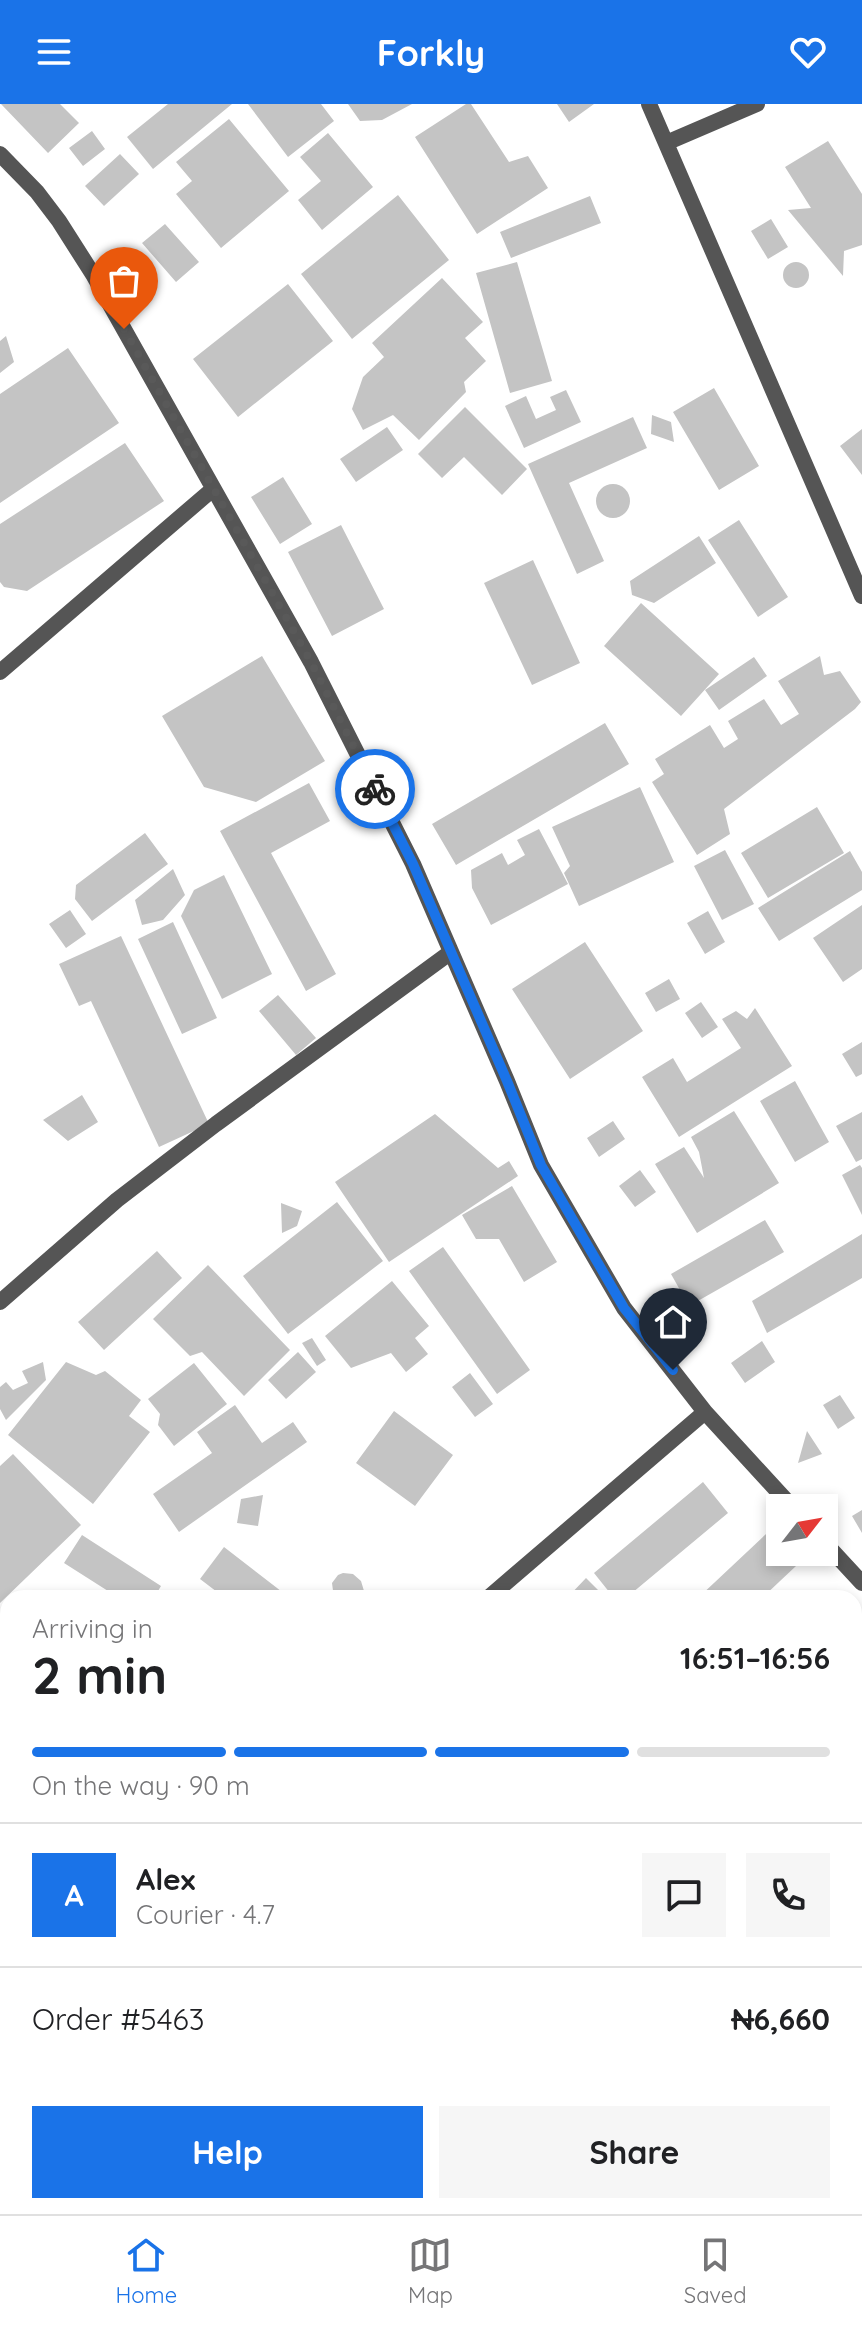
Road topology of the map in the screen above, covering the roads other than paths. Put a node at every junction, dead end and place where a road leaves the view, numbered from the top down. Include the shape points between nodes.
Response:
1 (649, 104) edge
2 (757, 104) edge
3 (666, 143) junction
4 (0, 154) edge
5 (213, 489) junction
6 (862, 596) edge
7 (0, 672) edge
8 (451, 952) junction
9 (0, 1302) edge
10 (705, 1412) junction
11 (780, 1494) edge
12 (838, 1557) edge
13 (862, 1583) edge
14 (497, 1590) edge

1 - 3 street
2 - 3 street
3 - 6 street
4 - 5 street via 37,192 80,254
5 - 7 street
5 - 8 street via 311,662 413,864
8 - 9 street via 117,1200
8 - 10 street via 541,1165 624,1308
10 - 11 street
10 - 14 street
12 - 13 street

